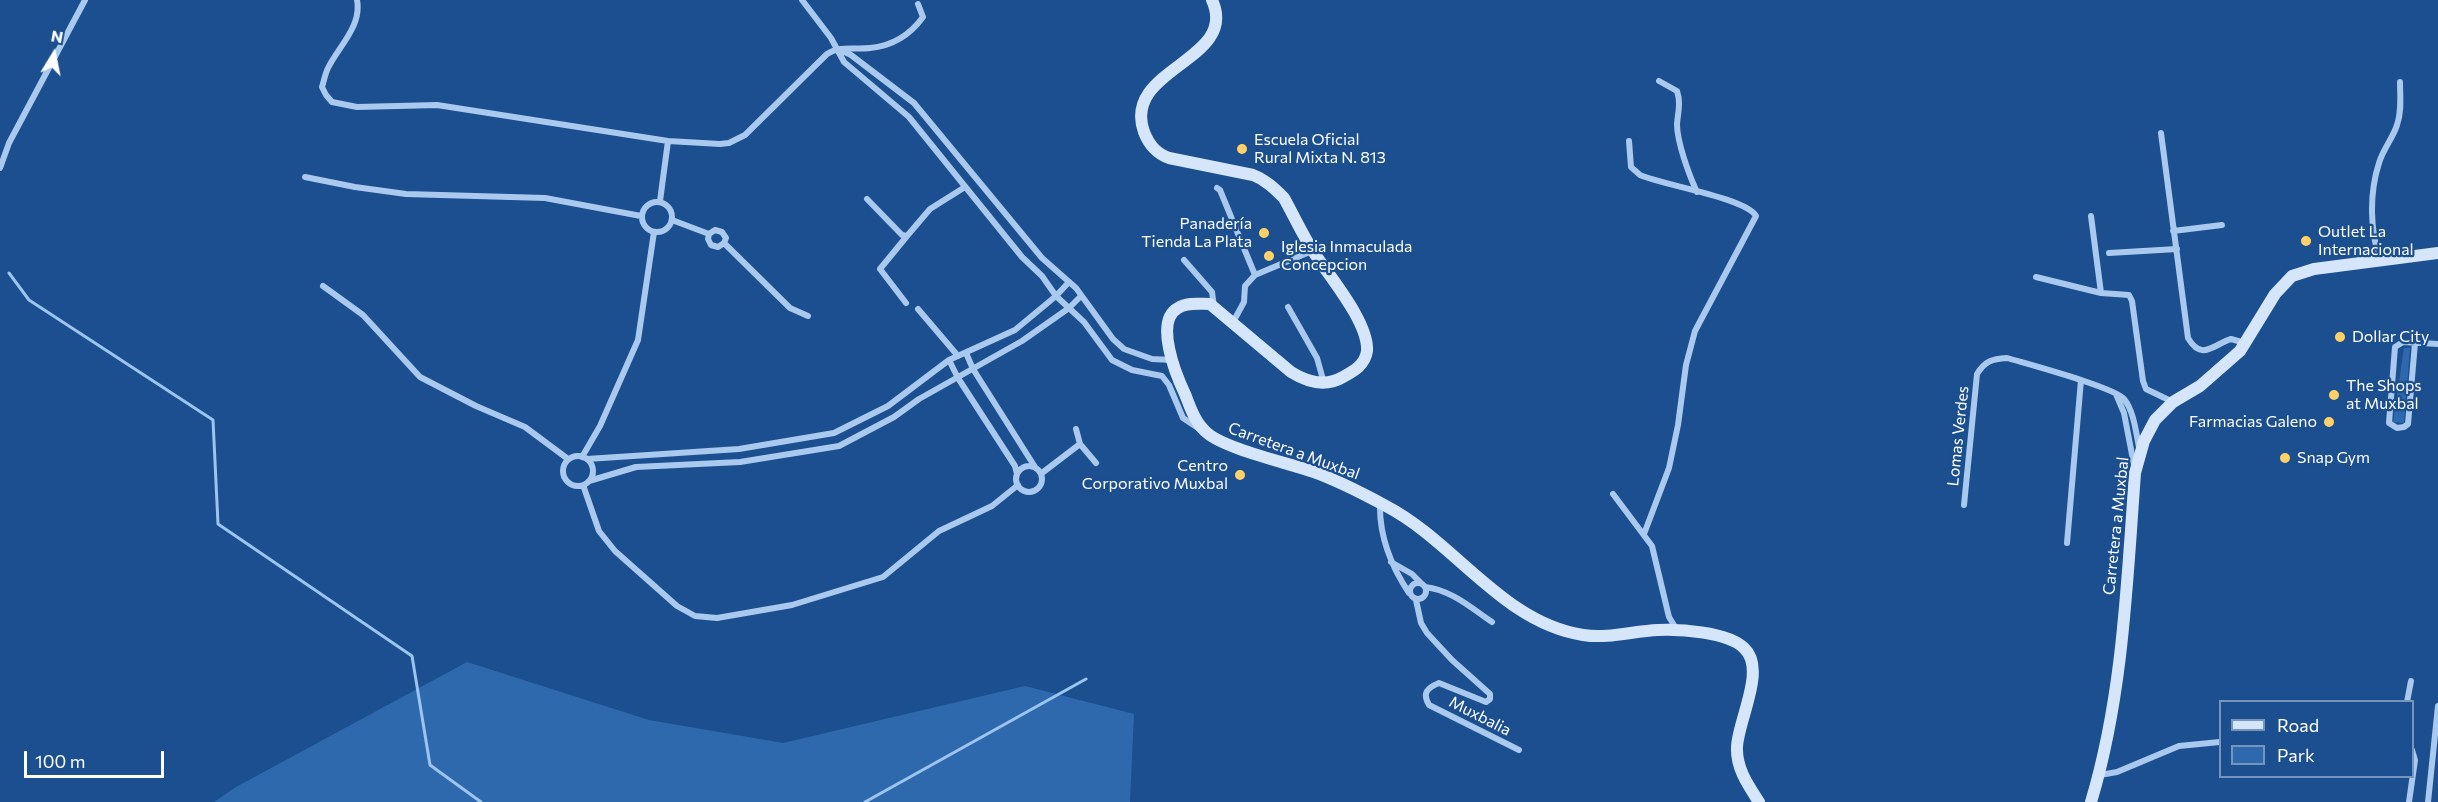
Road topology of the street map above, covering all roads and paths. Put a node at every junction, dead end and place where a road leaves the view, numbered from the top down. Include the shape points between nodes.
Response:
1 (85, 0) edge
2 (357, 0) edge
3 (802, 0) edge
4 (1212, 0) edge
5 (918, 4) dead end
6 (837, 48) junction
7 (1659, 81) dead end
8 (2400, 82) dead end
9 (2161, 133) dead end
10 (668, 141) junction
11 (1629, 141) dead end
12 (0, 168) edge
13 (305, 177) dead end
14 (965, 187) junction
15 (1217, 188) dead end
16 (1697, 192) junction
17 (867, 199) dead end
18 (660, 201) junction
19 (641, 216) junction
20 (2091, 216) dead end
21 (672, 220) junction
22 (2222, 225) dead end
23 (2172, 231) junction
24 (654, 232) junction
25 (709, 234) junction
26 (907, 236) junction
27 (724, 243) junction
28 (2177, 249) junction
29 (1312, 250) junction
30 (2437, 252) edge
31 (2109, 253) dead end
32 (1184, 260) dead end
33 (2380, 261) junction
34 (1255, 275) junction
35 (2036, 277) dead end
36 (1069, 282) junction
37 (323, 286) dead end
38 (2101, 293) junction
39 (1056, 296) junction
40 (1081, 296) junction
41 (906, 303) dead end
42 (1288, 307) dead end
43 (1069, 308) junction
44 (1214, 308) junction
45 (918, 309) dead end
46 (808, 316) dead end
47 (1232, 324) junction
48 (2246, 343) junction
49 (2415, 343) junction
50 (2438, 344) edge
51 (966, 353) junction
52 (958, 356) junction
53 (949, 360) junction
54 (1172, 360) junction
55 (973, 369) junction
56 (958, 378) junction
57 (2080, 380) junction
58 (1324, 383) junction
59 (2115, 393) junction
60 (2173, 402) junction
61 (1076, 429) dead end
62 (1204, 431) junction
63 (1080, 444) junction
64 (2141, 452) junction
65 (584, 458) junction
66 (568, 459) junction
67 (1096, 463) dead end
68 (1035, 467) junction
69 (1042, 473) junction
70 (2135, 473) junction
71 (1017, 474) junction
72 (586, 483) junction
73 (1018, 485) junction
74 (1613, 494) dead end
75 (1380, 502) junction
76 (1964, 506) dead end
77 (1644, 534) junction
78 (2067, 543) dead end
79 (1391, 562) junction
80 (1423, 586) junction
81 (1409, 593) junction
82 (1416, 600) junction
83 (1492, 622) dead end
84 (1678, 631) junction
85 (2411, 681) dead end
86 (2407, 700) edge
87 (2438, 706) edge
88 (2219, 742) edge
89 (1519, 750) dead end
90 (2100, 775) junction
91 (2412, 778) edge
92 (2438, 798) edge
93 (2429, 800) edge
94 (1759, 802) edge
95 (2091, 802) edge
96 (2409, 802) edge

1 - 12 street via 9,143
2 - 10 street via 351,31 322,87 332,102 357,107 437,105
3 - 6 street
4 - 29 main road via 1217,12 1211,37 1146,95 1141,116 1147,139 1157,153 1169,158 1261,178 1284,198
5 - 6 street via 923,17 905,36 871,48
6 - 10 street via 738,140 720,144
6 - 14 street via 853,72 909,117
6 - 36 street via 915,103 1042,258
7 - 16 street via 1677,91 1677,125
8 - 33 street via 2398,122 2375,177 2372,214
9 - 23 street
10 - 18 street
11 - 16 street via 1634,171
13 - 19 street via 406,194 545,198
14 - 26 street via 930,208
14 - 39 street
15 - 34 street
16 - 77 street via 1748,208 1756,216 1695,330 1669,468
17 - 26 street
18 - 19 street via 647,204
18 - 21 street via 668,206
19 - 24 street via 646,228
20 - 38 street
21 - 24 street via 667,228
21 - 25 street
22 - 23 street
23 - 28 street
24 - 65 street via 638,340
25 - 27 street via 711,245 718,247
25 - 27 street via 720,230 725,236
26 - 41 street via 880,269
27 - 46 street via 790,308
28 - 31 street
28 - 48 street via 2186,331 2192,344 2209,350 2231,339
29 - 34 street
29 - 58 main road via 1351,309 1367,351 1358,368 1339,380
30 - 33 main road, Carretera a Muxbal
32 - 44 street via 1212,292
33 - 48 main road, Carretera a Muxbal via 2314,268 2292,276 2275,294
34 - 47 street via 1245,286 1244,302
35 - 38 street
36 - 39 street
36 - 40 street
37 - 66 street via 363,315 420,377 525,427
38 - 60 street via 2124,293 2130,297 2143,381 2146,388
39 - 43 street
39 - 51 street via 1015,330
40 - 43 street
40 - 54 street via 1124,349 1138,356
42 - 58 street via 1317,358
43 - 55 street
43 - 62 street via 1112,360 1132,370 1162,376 1183,418
44 - 47 main road
44 - 54 main road, Carretera a Muxbal via 1210,304 1189,304 1172,312 1167,320
45 - 52 street
47 - 58 main road via 1291,372 1302,379
48 - 60 main road, Carretera a Muxbal via 2223,368
49 - 49 street via 2398,344 2395,349 2389,423 2400,429 2408,424
49 - 50 street
51 - 52 street
51 - 55 street
52 - 53 street
53 - 56 street
53 - 65 street via 888,406 834,433 739,449
54 - 62 main road, Carretera a Muxbal
55 - 56 street
55 - 68 street
56 - 71 street via 1016,466
56 - 72 street via 838,446 740,462 636,467
57 - 59 street, Lomas Verdes
57 - 76 street, Lomas Verdes via 2007,358 1984,363 1977,374
57 - 78 street
59 - 64 street via 2129,408
59 - 70 street via 2124,413
60 - 64 main road, Carretera a Muxbal via 2150,427
61 - 63 street
62 - 75 main road, Carretera a Muxbal via 1223,443 1330,478
63 - 67 street
63 - 69 street
64 - 70 main road, Carretera a Muxbal
65 - 66 street
65 - 72 street via 592,467
66 - 72 street via 563,467 565,480 572,485
68 - 69 street
68 - 71 street via 1027,466
69 - 73 street via 1037,489 1024,491
70 - 90 main road, Carretera a Muxbal via 2118,669
71 - 73 street
72 - 73 street via 599,531 615,551 685,612 706,618 792,605 883,577 939,531 992,506
74 - 77 street
75 - 79 street via 1379,520
75 - 84 main road, Carretera a Muxbal via 1440,542 1505,599 1552,627 1601,637
77 - 84 street via 1655,554 1669,617
79 - 80 street
79 - 81 street
80 - 81 street via 1412,585
80 - 82 street via 1424,596
80 - 83 street via 1456,597
81 - 82 street
82 - 89 street, Muxbalia via 1427,633 1490,694 1486,702 1439,683 1425,692 1429,705
84 - 94 main road, Carretera a Muxbal via 1715,635 1743,647 1749,654 1752,677 1737,750 1745,781
85 - 86 street
87 - 93 street
88 - 90 street via 2179,746 2117,772
90 - 95 main road, Carretera a Muxbal
91 - 96 street
92 - 93 street

